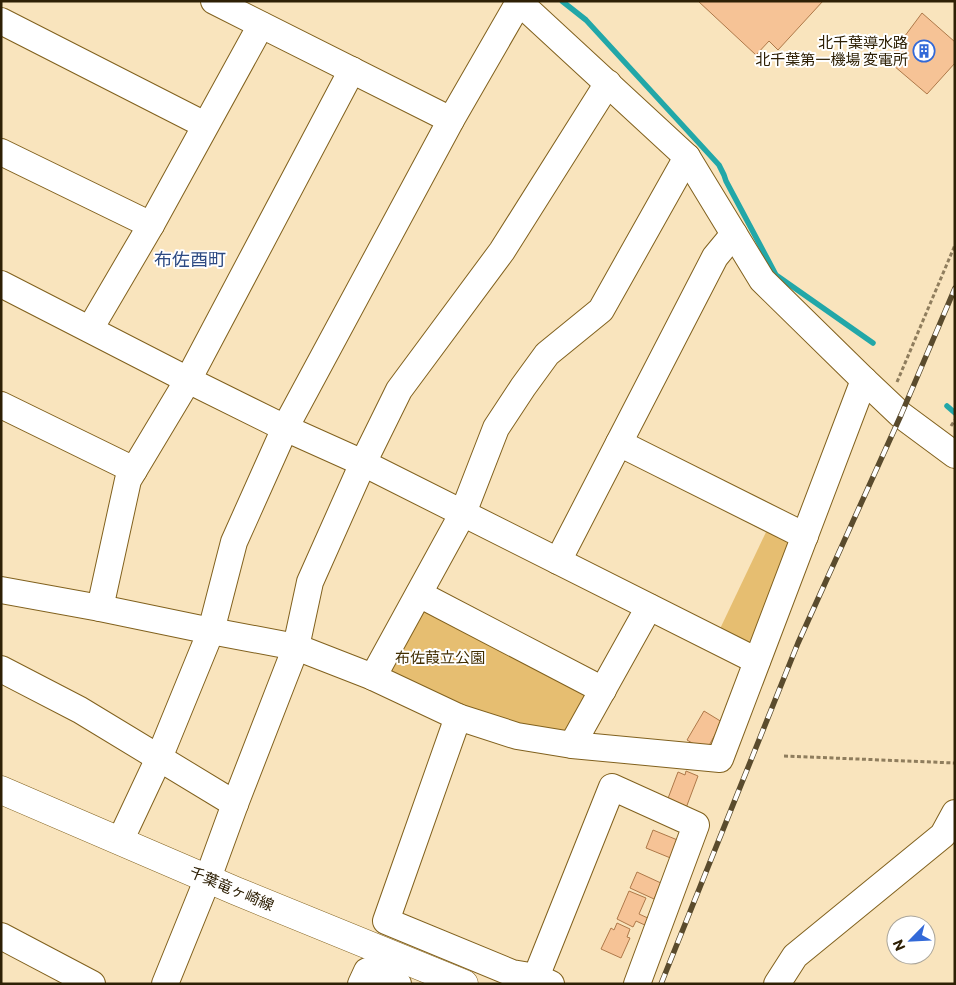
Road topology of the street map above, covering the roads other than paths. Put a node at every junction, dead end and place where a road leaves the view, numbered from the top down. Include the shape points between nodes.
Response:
1 (519, 2) edge
2 (224, 4) edge
3 (1, 21) edge
4 (261, 25) junction
5 (352, 70) junction
6 (608, 83) junction
7 (451, 120) junction
8 (205, 125) junction
9 (1, 152) edge
10 (687, 157) junction
11 (150, 225) junction
12 (734, 234) junction
13 (1, 284) edge
14 (90, 329) junction
15 (188, 380) junction
16 (864, 380) junction
17 (1, 406) edge
18 (285, 428) junction
19 (619, 443) junction
20 (955, 455) edge
21 (363, 463) junction
22 (134, 470) junction
23 (463, 513) junction
24 (805, 536) junction
25 (558, 561) junction
26 (1, 590) edge
27 (419, 594) junction
28 (649, 607) junction
29 (100, 608) junction
30 (211, 631) junction
31 (296, 646) junction
32 (757, 661) junction
33 (1, 669) edge
34 (373, 677) junction
35 (603, 690) junction
36 (458, 717) junction
37 (572, 745) junction
38 (159, 758) junction
39 (1, 790) edge
40 (234, 804) junction
41 (955, 813) edge
42 (120, 841) junction
43 (208, 878) junction
44 (1, 936) edge
45 (544, 980) edge
46 (92, 984) edge
47 (164, 984) edge
48 (361, 984) edge
49 (398, 984) edge
50 (464, 984) edge
51 (637, 984) edge
52 (777, 984) edge

1 - 6 street
1 - 7 street
2 - 4 street
3 - 8 street
4 - 5 street
4 - 8 street
5 - 7 street
5 - 15 street
6 - 10 street
6 - 21 street via 502,251 400,390
7 - 18 street
8 - 11 street
9 - 11 street
10 - 12 street
10 - 23 street via 601,310 547,354 496,428
11 - 14 street
12 - 16 street via 762,280
12 - 19 street via 715,258
13 - 14 street
14 - 15 street
15 - 18 street
15 - 22 street
16 - 20 street via 901,415
16 - 24 street
17 - 22 street
18 - 21 street
18 - 30 street via 234,542
19 - 24 street
19 - 25 street
21 - 23 street
21 - 31 street via 310,582
22 - 29 street via 128,480
23 - 25 street
23 - 27 street
24 - 32 street
25 - 28 street
26 - 29 street
27 - 34 street
27 - 35 street
28 - 32 street
28 - 35 street
29 - 30 street
30 - 31 street
30 - 38 street
31 - 34 street
31 - 40 street
32 - 37 street via 720,759
33 - 38 street via 80,710
34 - 36 street
35 - 37 street
36 - 37 street via 517,736
36 - 45 street via 386,921 512,973
38 - 40 street
38 - 42 street
39 - 42 main road, 千葉竜ヶ崎線
40 - 43 street
41 - 52 street via 944,835 795,956
42 - 43 main road, 千葉竜ヶ崎線
43 - 47 street
43 - 50 main road, 千葉竜ヶ崎線
44 - 46 street
45 - 51 street via 612,787 696,825
48 - 49 street via 367,971

